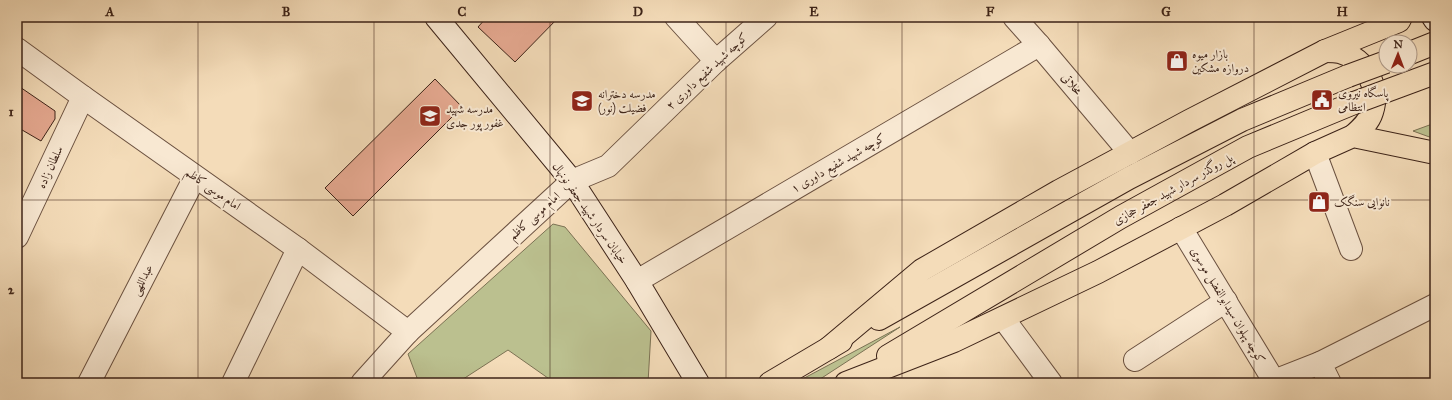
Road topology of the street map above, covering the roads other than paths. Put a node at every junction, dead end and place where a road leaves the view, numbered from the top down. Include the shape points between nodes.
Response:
1 (436, 17) edge
2 (676, 17) edge
3 (766, 17) edge
4 (1014, 17) edge
5 (1401, 17) edge
6 (1433, 17) edge
7 (1435, 20) edge
8 (1435, 43) edge
9 (1039, 45) junction
10 (17, 49) edge
11 (1418, 50) edge
12 (1325, 51) junction
13 (716, 61) junction
14 (1378, 65) edge
15 (1435, 73) edge
16 (83, 97) junction
17 (1353, 136) junction
18 (1130, 153) junction
19 (1315, 153) junction
20 (1435, 153) edge
21 (195, 177) junction
22 (572, 181) junction
23 (1181, 228) junction
24 (17, 237) edge
25 (298, 249) junction
26 (1351, 249) dead end
27 (637, 281) junction
28 (1226, 301) junction
29 (1434, 308) edge
30 (1004, 318) junction
31 (408, 332) junction
32 (829, 348) junction
33 (1135, 360) dead end
34 (1320, 364) junction
35 (89, 383) edge
36 (233, 383) edge
37 (362, 383) edge
38 (698, 383) edge
39 (770, 383) edge
40 (846, 383) edge
41 (1051, 383) edge
42 (1330, 383) edge

1 - 22 street, خیابان سردار شهید جعفر نونهال
2 - 13 street
3 - 13 street, کوچه شهید شفیع داوری ۲
4 - 9 street, محلاتی
5 - 12 main road via 1398,21
6 - 7 street
8 - 11 main road
9 - 18 street, محلاتی
9 - 27 street, کوچه شهید شفیع داوری ۱
10 - 16 street, امام موسی کاظم
12 - 17 main road via 1340,52 1354,58 1365,69 1372,82 1375,97 1372,112 1365,126
12 - 18 main road
13 - 22 street, کوچه شهید شفیع داوری ۲ via 608,166
14 - 32 main road, bridge via 1242,120 1192,145
15 - 40 main road, پل روگذر سردار شهید جعفر حجازی, bridge via 1248,147 1122,217
16 - 21 street, امام موسی کاظم
16 - 24 street, سلطان زاده
17 - 19 main road
17 - 20 main road
18 - 32 main road via 922,270
19 - 23 main road
19 - 26 street
21 - 25 street, امام موسی کاظم
21 - 35 street, عبداللهی
22 - 27 street, خیابان سردار شهید جعفر نونهال
22 - 31 street, امام موسی کاظم
23 - 28 street, کوچه پهلوان سیدابوالفضل موسوی
23 - 30 main road
25 - 31 street, امام موسی کاظم
25 - 36 street
27 - 38 street, خیابان سردار شهید جعفر نونهال
28 - 33 street
28 - 34 street, کوچه پهلوان سیدابوالفضل موسوی via 1274,381
29 - 34 street, کوچه پهلوان سیدابوالفضل موسوی
30 - 40 main road via 954,341
30 - 41 street
31 - 37 street, امام موسی کاظم
32 - 39 main road
34 - 42 street

